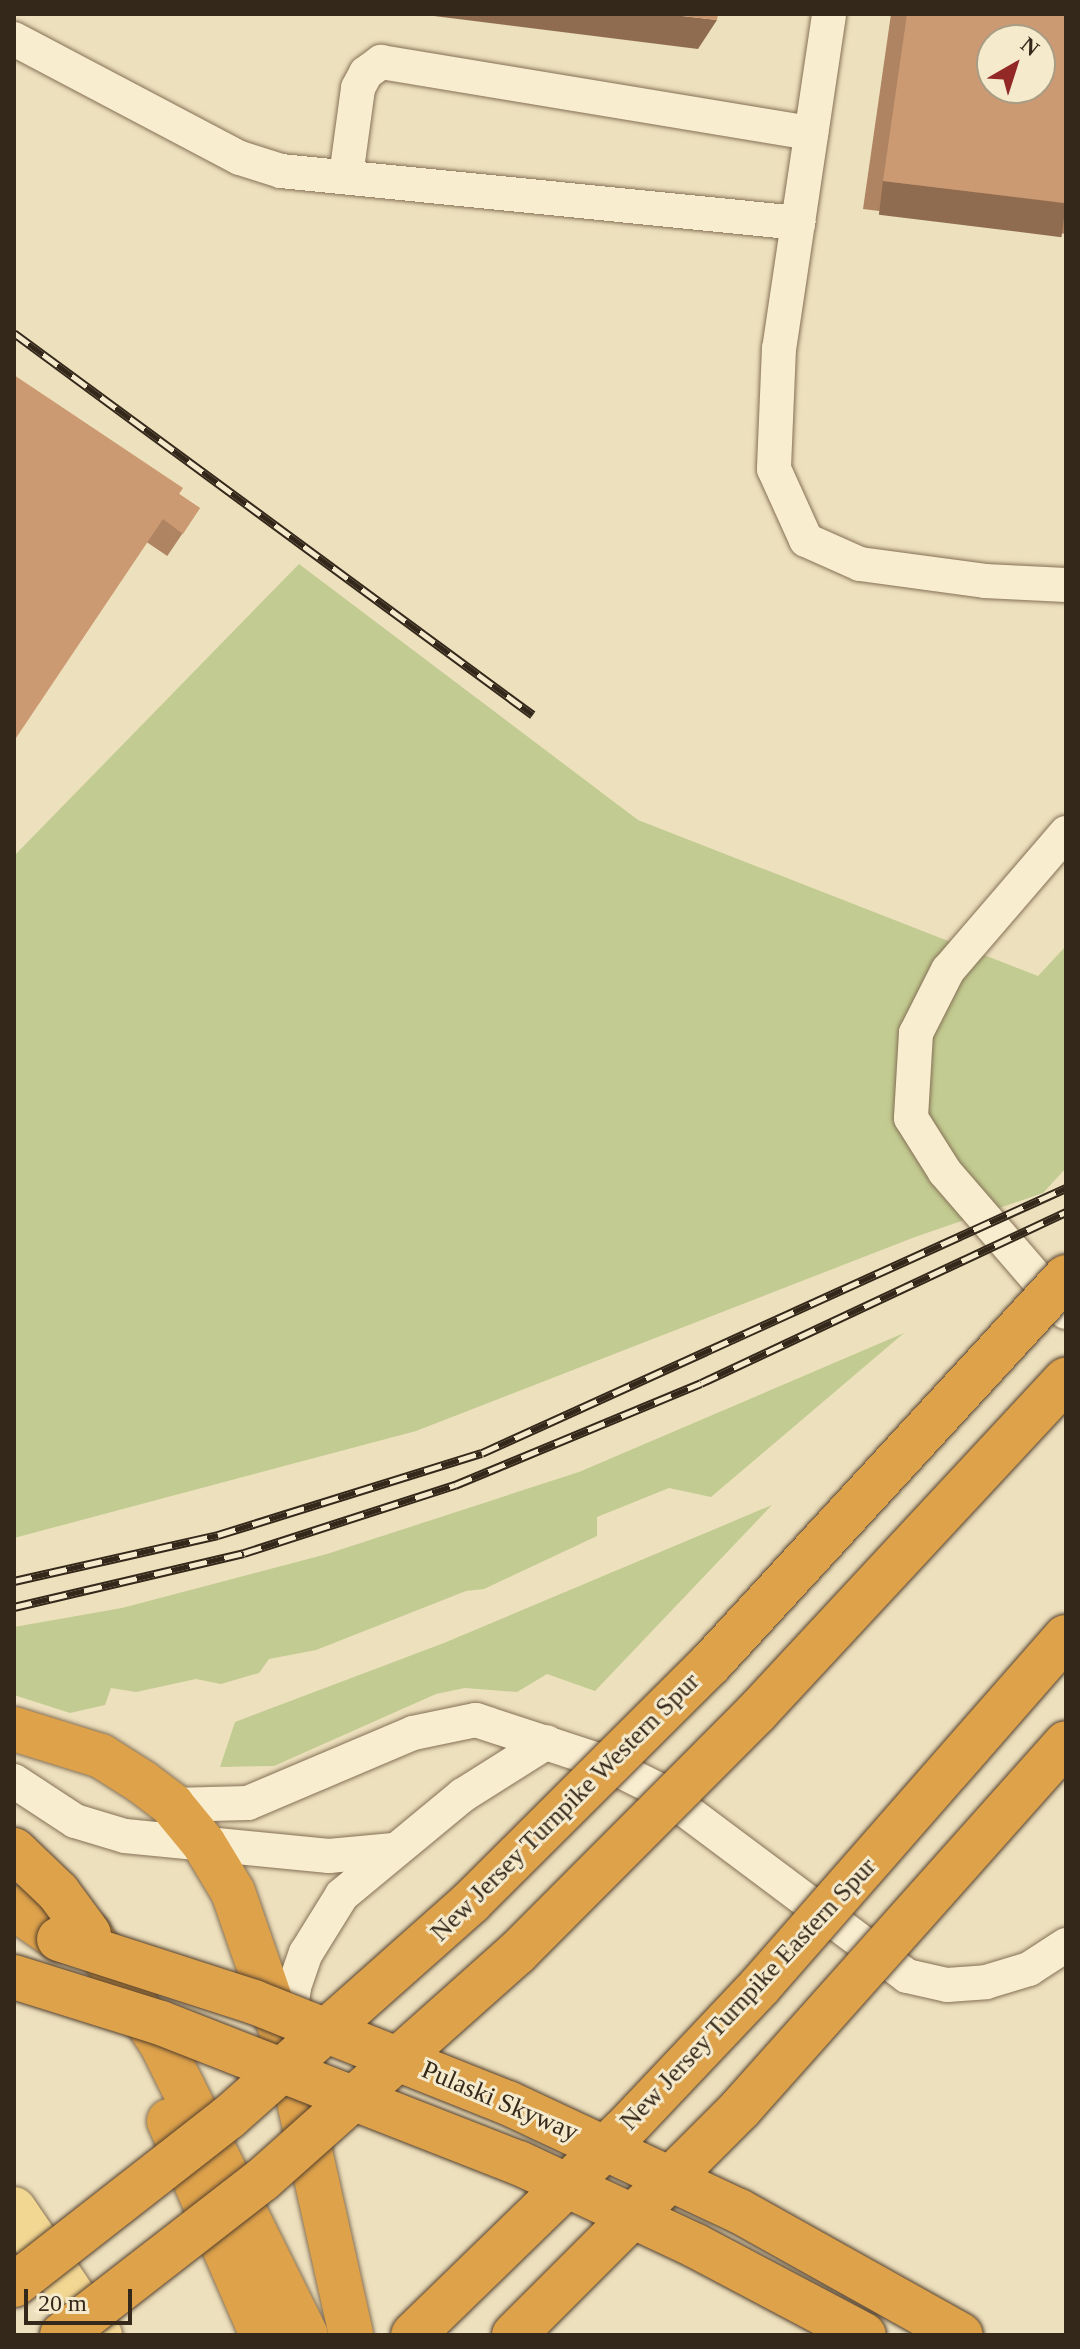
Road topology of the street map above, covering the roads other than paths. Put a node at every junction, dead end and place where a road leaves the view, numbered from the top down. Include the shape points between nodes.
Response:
1 (829, 15) edge
2 (14, 39) edge
3 (811, 133) junction
4 (346, 176) junction
5 (798, 223) junction
6 (1066, 585) edge
7 (1066, 833) edge
8 (1066, 1277) edge
9 (1066, 1312) edge
10 (1066, 1379) edge
11 (1066, 1637) edge
12 (14, 1729) edge
13 (547, 1742) junction
14 (1066, 1743) edge
15 (14, 1781) edge
16 (172, 1805) junction
17 (204, 1844) junction
18 (14, 1850) edge
19 (391, 1850) junction
20 (14, 1908) edge
21 (14, 1927) edge
22 (74, 1936) junction
23 (1066, 1945) edge
24 (14, 1977) edge
25 (287, 2048) junction
26 (14, 2209) edge
27 (14, 2285) edge
28 (62, 2335) edge
29 (100, 2335) edge
30 (262, 2335) edge
31 (306, 2335) edge
32 (351, 2335) edge
33 (413, 2335) edge
34 (514, 2335) edge
35 (864, 2335) edge
36 (961, 2335) edge

1 - 3 lane
2 - 4 lane via 240,158 281,171
3 - 4 lane via 381,62 358,88
3 - 5 lane
4 - 5 lane
5 - 6 lane via 779,348 774,469 806,540 860,564 985,581
7 - 9 lane via 948,970 916,1033 911,1118 945,1172
8 - 27 highway, New Jersey Turnpike Western Spur, bridge via 710,1664 471,1902 229,2117
10 - 28 highway, bridge via 757,1712 566,1907 272,2171
11 - 33 highway, New Jersey Turnpike Eastern Spur, bridge via 760,1986 623,2131
12 - 16 highway via 101,1756
13 - 16 lane via 492,1724 458,1721 413,1733 248,1803
13 - 19 lane via 485,1779
13 - 23 lane via 657,1789 907,1976 947,1985 986,1982 1029,1969
14 - 34 highway, bridge via 740,2109
15 - 17 lane via 92,1828
16 - 17 highway
17 - 19 lane via 329,1856
17 - 25 highway via 242,1914
18 - 22 highway, bridge via 58,1892
19 - 25 lane via 342,1895 315,1933 294,1987
20 - 22 highway
21 - 22 highway, Pulaski Skyway
22 - 30 highway
22 - 31 highway via 161,2043
22 - 36 highway, Pulaski Skyway, bridge via 508,2103 739,2211
24 - 35 highway, Pulaski Skyway, bridge via 161,2023 519,2163 696,2246
25 - 32 highway
26 - 29 main road

